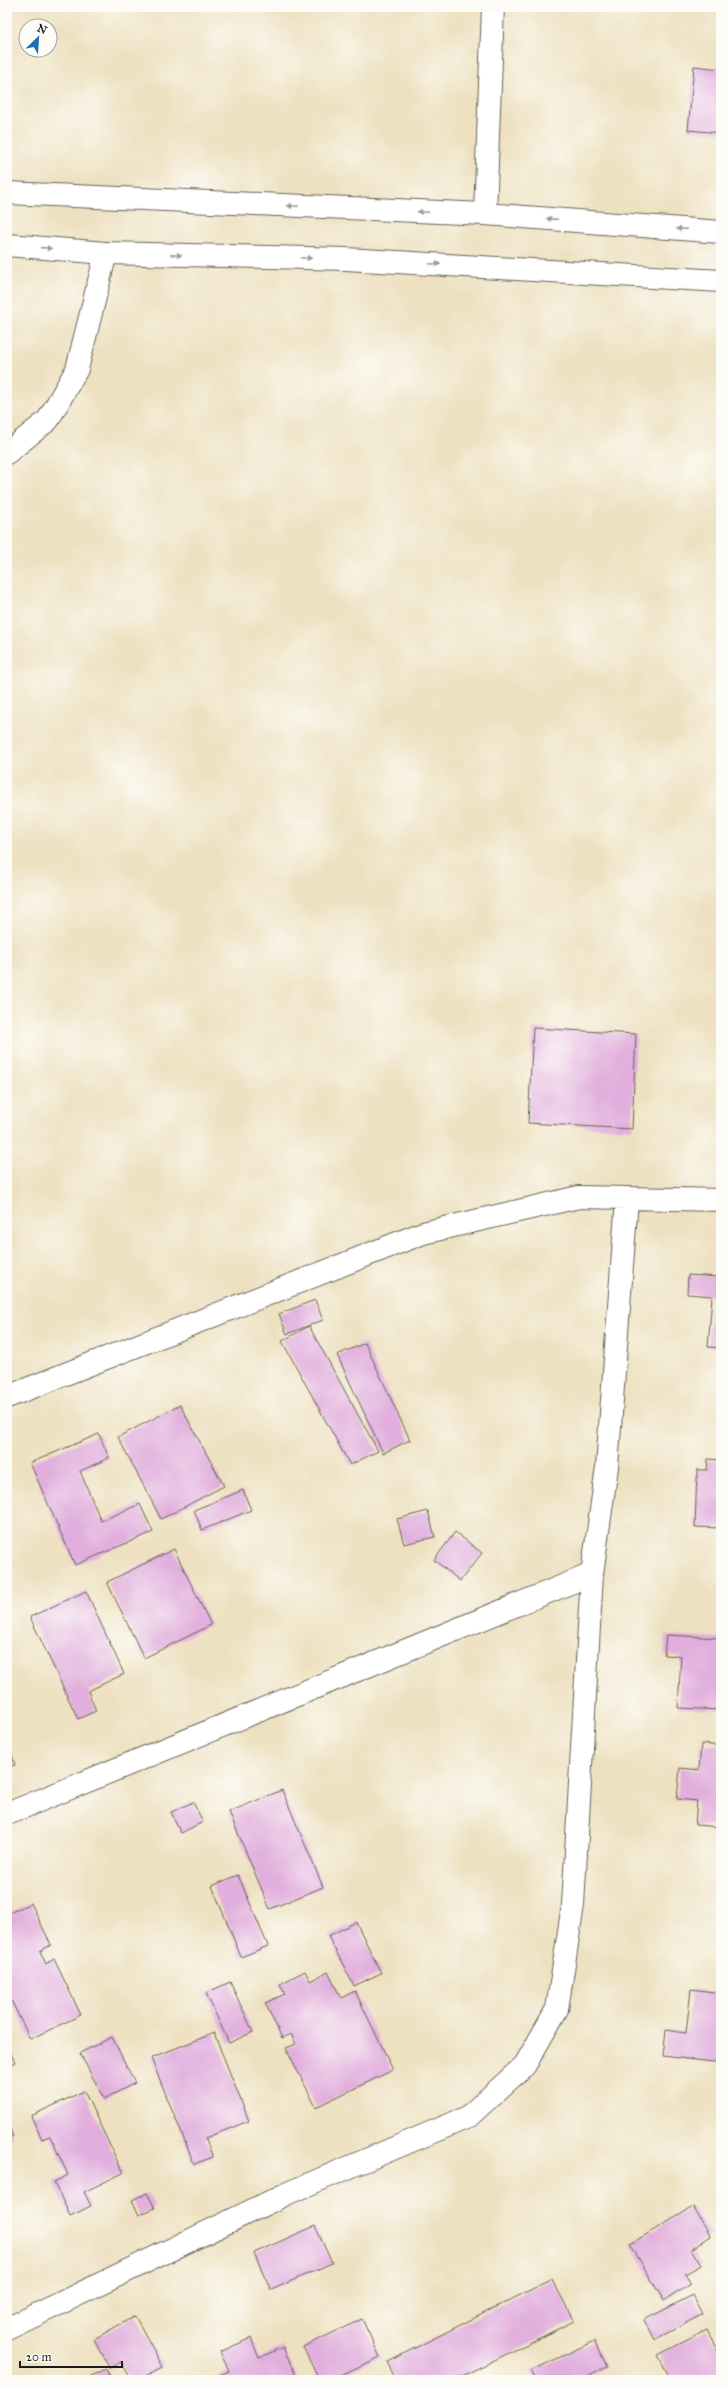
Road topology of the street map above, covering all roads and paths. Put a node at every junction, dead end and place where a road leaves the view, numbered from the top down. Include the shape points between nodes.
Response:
1 (493, 7) edge
2 (7, 193) edge
3 (485, 214) junction
4 (721, 232) edge
5 (7, 245) edge
6 (106, 253) junction
7 (721, 281) edge
8 (7, 453) edge
9 (627, 1199) junction
10 (721, 1200) edge
11 (7, 1397) edge
12 (592, 1574) junction
13 (7, 1814) edge
14 (7, 2329) edge

1 - 3 street
3 -> 2 street
4 -> 3 street
5 -> 6 street
6 -> 7 street via 346,259
6 - 8 street via 77,369 48,420
9 - 10 street
9 - 11 street via 579,1197 423,1233
9 - 12 street via 607,1467
12 - 13 street
12 - 14 street via 573,1905 557,2008 525,2065 468,2117 288,2193

